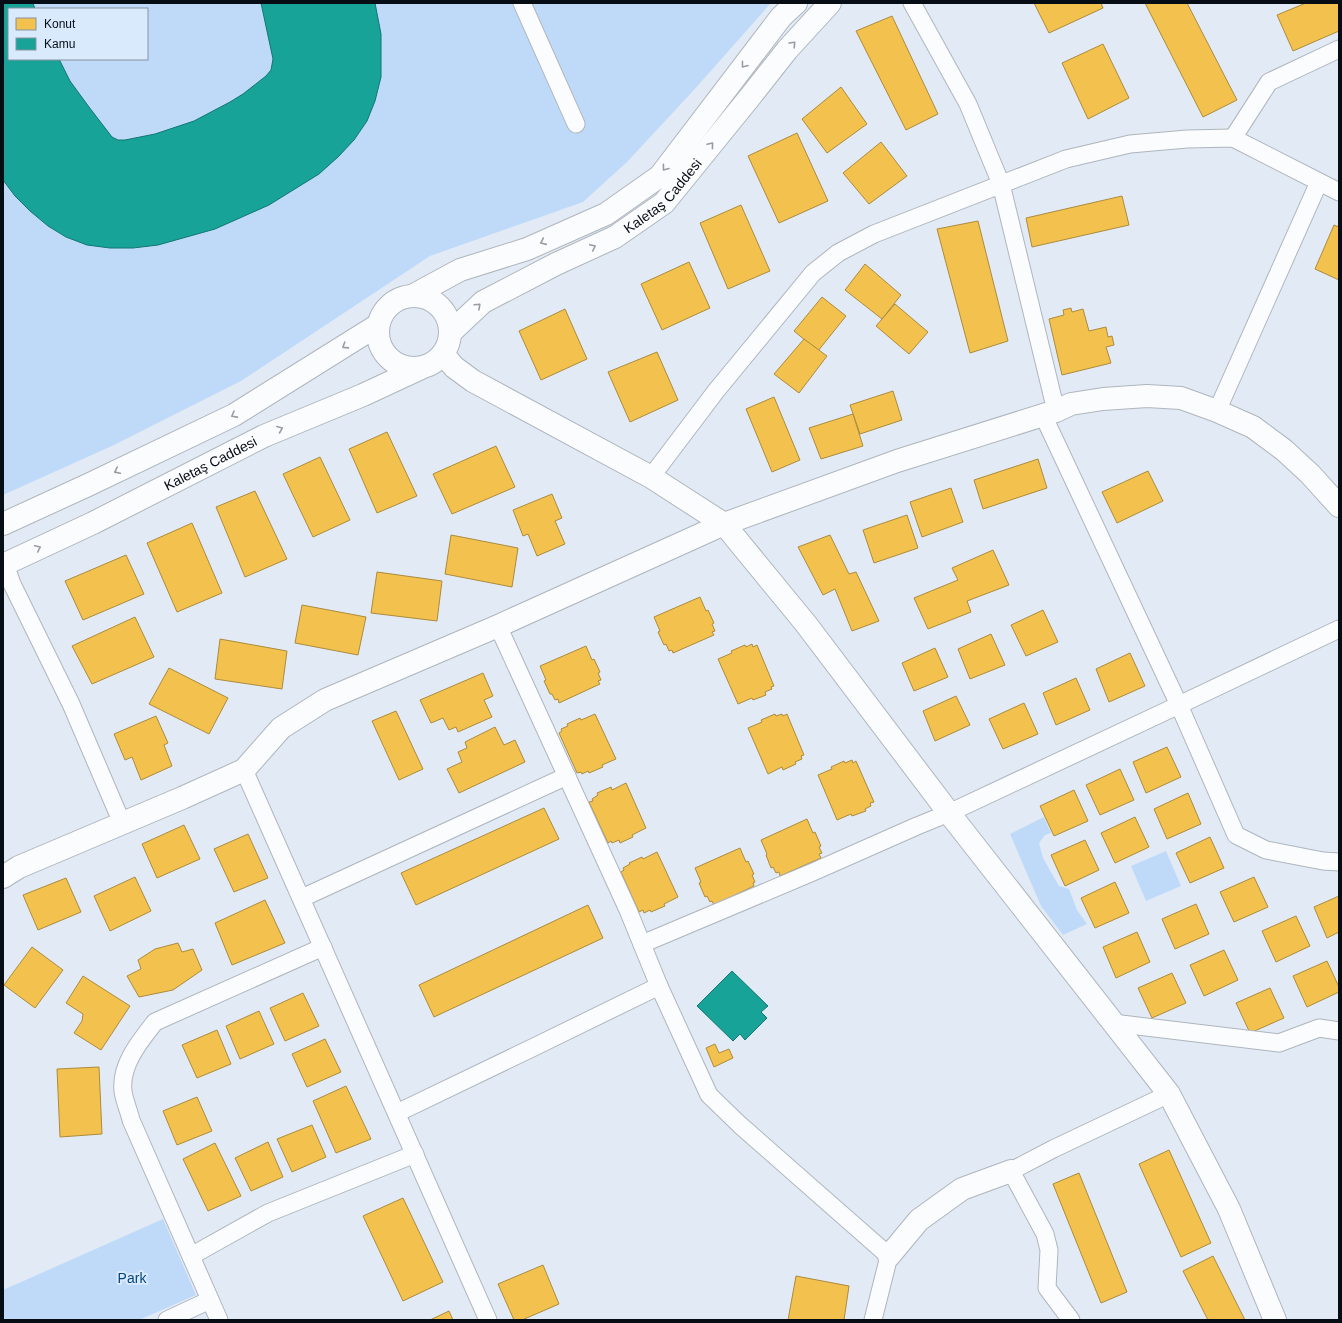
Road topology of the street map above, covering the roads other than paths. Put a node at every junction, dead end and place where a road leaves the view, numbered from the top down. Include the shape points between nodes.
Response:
1 (522, 3) edge
2 (796, 3) edge
3 (830, 3) edge
4 (912, 3) edge
5 (1339, 49) edge
6 (576, 124) dead end
7 (1233, 138) junction
8 (1319, 182) junction
9 (1001, 184) junction
10 (1339, 192) edge
11 (412, 296) junction
12 (378, 325) junction
13 (450, 333) junction
14 (443, 354) junction
15 (421, 368) junction
16 (1217, 412) junction
17 (1050, 413) junction
18 (651, 477) junction
19 (1339, 506) edge
20 (3, 524) edge
21 (724, 524) junction
22 (4, 565) edge
23 (498, 626) junction
24 (1339, 629) edge
25 (1179, 705) junction
26 (244, 770) junction
27 (567, 776) junction
28 (949, 813) junction
29 (122, 823) junction
30 (1339, 862) edge
31 (3, 877) edge
32 (302, 898) junction
33 (642, 944) junction
34 (323, 947) junction
35 (659, 986) junction
36 (1113, 1023) junction
37 (1339, 1031) edge
38 (1169, 1094) junction
39 (397, 1113) junction
40 (415, 1154) junction
41 (1011, 1171) junction
42 (191, 1256) junction
43 (889, 1256) junction
44 (210, 1300) junction
45 (167, 1320) edge
46 (219, 1320) edge
47 (488, 1320) edge
48 (873, 1320) edge
49 (1071, 1320) edge
50 (1275, 1320) edge

1 - 6 street
2 -> 11 street, Kaletaş Caddesi via 781,18 660,176 606,214 527,248 460,270
13 -> 3 street, Kaletaş Caddesi via 483,302 614,237 664,203 787,50
4 - 9 street via 968,104
5 - 7 street via 1269,82
7 - 8 street
7 - 9 street via 1130,144 1066,159
8 - 10 street
8 - 16 street
9 - 17 street
9 - 18 street via 874,234 838,253 814,273 716,391
11 - 12 street via 400,298 390,305 382,314
11 - 13 street via 424,297 434,302 443,311
12 - 15 street via 377,337 388,358 403,367
12 -> 20 street via 234,415
13 - 14 street
14 - 15 street
14 - 18 street via 454,367 473,381
22 -> 15 street, Kaletaş Caddesi via 264,436
16 - 17 street via 1181,398 1147,396 1071,404
16 - 19 street via 1253,427 1284,450
17 - 21 street via 897,461
17 - 25 street
18 - 21 street
21 - 23 street
21 - 28 street via 806,624
22 - 29 street via 71,704
23 - 26 street via 325,700 280,728
23 - 27 street
24 - 25 street
25 - 28 street
25 - 30 street via 1236,835 1266,850
26 - 29 street
26 - 32 street
27 - 32 street
27 - 33 street
28 - 33 street
28 - 36 street
29 - 31 street via 19,867
32 - 34 street
33 - 35 street
34 - 39 street
34 - 42 street via 155,1022 138,1044 124,1071 123,1090 131,1120
35 - 39 street
35 - 43 street via 709,1095
36 - 37 street via 1278,1043 1319,1028
36 - 38 street
38 - 41 street
38 - 50 street via 1228,1209
39 - 40 street
40 - 42 street via 268,1213
40 - 47 street
41 - 43 street via 962,1189 920,1220
41 - 49 street via 1045,1234 1049,1250 1046,1288
42 - 44 street
43 - 48 street
44 - 45 street
44 - 46 street

